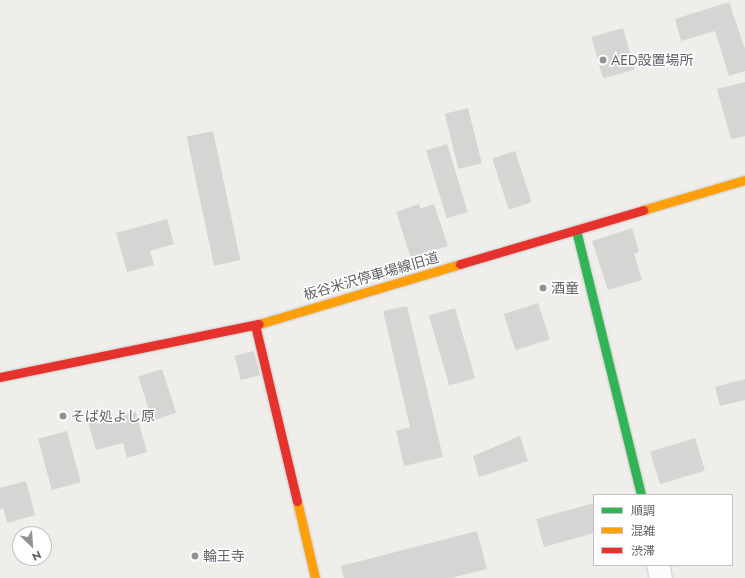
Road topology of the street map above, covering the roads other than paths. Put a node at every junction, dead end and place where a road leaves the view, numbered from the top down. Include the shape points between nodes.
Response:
1 (745, 180) edge
2 (576, 230) junction
3 (255, 325) junction
4 (0, 377) edge
5 (641, 494) edge
6 (658, 566) edge
7 (315, 578) edge
8 (661, 578) edge

1 - 2 street, 板谷米沢停車場線旧道
2 - 3 street, 板谷米沢停車場線旧道
2 - 5 street
3 - 4 street, 板谷米沢停車場線旧道
3 - 7 street
6 - 8 street

